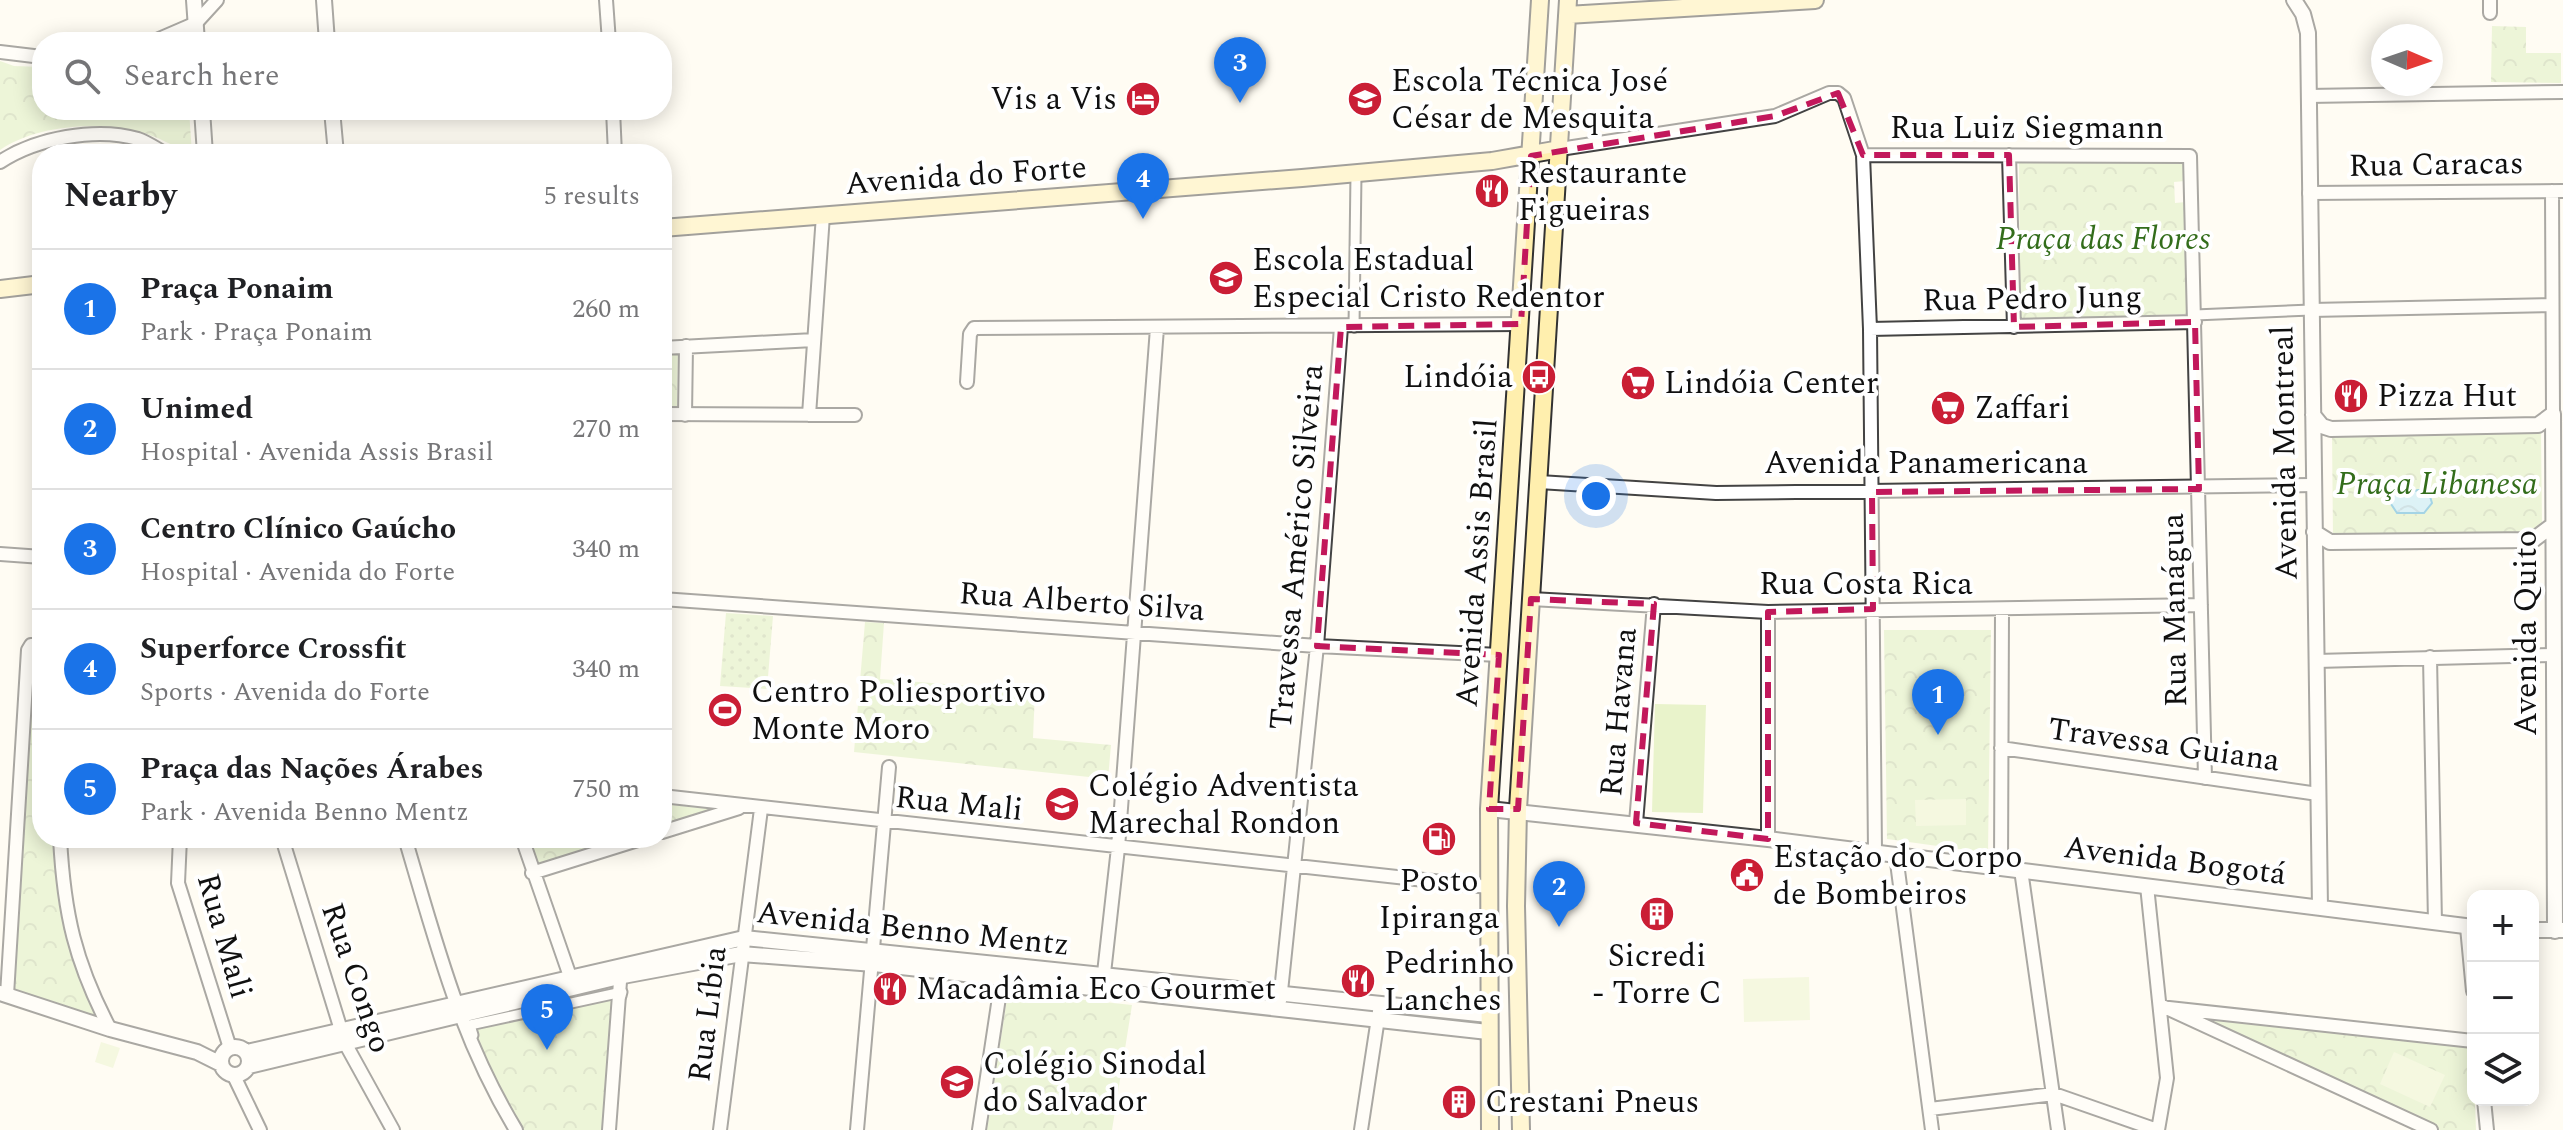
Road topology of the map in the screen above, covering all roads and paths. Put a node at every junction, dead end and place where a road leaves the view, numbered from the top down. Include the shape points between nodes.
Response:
1 (194, 0) edge
2 (217, 0) edge
3 (324, 0) edge
4 (606, 0) edge
5 (1540, 0) edge
6 (1815, 0) edge
7 (2294, 0) edge
8 (1722, 3) edge
9 (1567, 8) edge
10 (196, 23) junction
11 (175, 32) edge
12 (196, 32) edge
13 (326, 32) edge
14 (608, 32) edge
15 (0, 52) edge
16 (32, 56) edge
17 (2563, 92) edge
18 (2308, 96) junction
19 (203, 120) edge
20 (333, 120) edge
21 (613, 120) edge
22 (40, 144) edge
23 (147, 144) edge
24 (204, 144) edge
25 (335, 144) edge
26 (615, 144) edge
27 (32, 146) edge
28 (1560, 149) junction
29 (1863, 155) junction
30 (2009, 155) junction
31 (1531, 156) junction
32 (2190, 156) joint
33 (0, 162) edge
34 (1356, 174) junction
35 (2558, 191) edge
36 (2309, 193) junction
37 (823, 215) junction
38 (672, 227) edge
39 (32, 285) edge
40 (0, 289) edge
41 (2552, 305) junction
42 (2311, 310) junction
43 (2195, 318) junction
44 (1521, 324) junction
45 (1348, 327) junction
46 (2014, 327) junction
47 (1157, 328) junction
48 (1870, 329) junction
49 (814, 340) junction
50 (686, 346) junction
51 (672, 347) edge
52 (967, 382) dead end
53 (672, 414) edge
54 (2553, 414) junction
55 (685, 415) junction
56 (809, 415) junction
57 (855, 415) dead end
58 (2313, 415) junction
59 (2538, 425) junction
60 (2331, 429) junction
61 (2553, 437) junction
62 (2313, 446) junction
63 (2558, 468) edge
64 (1539, 482) junction
65 (2314, 485) junction
66 (2199, 489) junction
67 (2558, 491) edge
68 (1872, 492) junction
69 (2553, 525) junction
70 (2314, 532) junction
71 (0, 554) edge
72 (32, 556) edge
73 (1531, 599) junction
74 (672, 600) edge
75 (1654, 604) junction
76 (2201, 605) junction
77 (2558, 606) edge
78 (1873, 609) junction
79 (2002, 610) junction
80 (1768, 612) junction
81 (1135, 631) junction
82 (1317, 646) junction
83 (1499, 655) junction
84 (2554, 655) junction
85 (2430, 657) junction
86 (2316, 661) junction
87 (32, 690) edge
88 (2559, 723) edge
89 (2001, 748) junction
90 (889, 767) dead end
91 (2205, 778) junction
92 (2318, 794) junction
93 (672, 797) edge
94 (742, 807) junction
95 (761, 809) junction
96 (1489, 809) junction
97 (1518, 809) junction
98 (884, 822) junction
99 (1636, 823) junction
100 (672, 829) edge
101 (1768, 839) junction
102 (61, 848) edge
103 (180, 848) edge
104 (285, 848) edge
105 (408, 848) edge
106 (525, 848) edge
107 (612, 848) edge
108 (1118, 848) junction
109 (1875, 852) junction
110 (1896, 855) junction
111 (1296, 867) junction
112 (2001, 867) junction
113 (2021, 870) junction
114 (532, 873) junction
115 (2147, 886) junction
116 (1488, 887) junction
117 (2320, 908) junction
118 (2435, 923) junction
119 (2467, 927) edge
120 (2559, 930) edge
121 (744, 938) junction
122 (741, 954) junction
123 (874, 958) junction
124 (622, 970) junction
125 (1003, 972) junction
126 (572, 982) junction
127 (1103, 983) junction
128 (4, 994) edge
129 (1280, 1003) junction
130 (1380, 1005) junction
131 (2164, 1006) junction
132 (456, 1009) junction
133 (1488, 1015) junction
134 (1378, 1021) junction
135 (110, 1029) junction
136 (1488, 1032) junction
137 (343, 1038) junction
138 (2467, 1040) edge
139 (225, 1054) junction
140 (248, 1059) junction
141 (234, 1076) junction
142 (2054, 1094) junction
143 (2485, 1106) edge
144 (1930, 1109) junction
145 (260, 1130) edge
146 (393, 1130) edge
147 (516, 1130) edge
148 (522, 1130) edge
149 (607, 1130) edge
150 (720, 1130) edge
151 (857, 1130) edge
152 (979, 1130) edge
153 (1361, 1130) edge
154 (1490, 1130) edge
155 (1521, 1130) edge
156 (1932, 1130) edge
157 (2058, 1130) edge
158 (2158, 1130) edge
159 (2431, 1130) edge
160 (2487, 1130) edge

1 - 10 street
2 - 10 street
3 - 13 street
4 - 14 street
5 - 31 main road, Avenida Assis Brasil
6 - 8 main road
7 - 18 street, Avenida Montreal via 2308,33
8 - 9 main road
9 - 28 main road, Avenida Assis Brasil
10 - 11 street
10 - 12 street
15 - 16 street
17 - 18 street
18 - 36 street, Avenida Montreal
19 - 24 street
20 - 25 street
21 - 26 street
22 - 23 street via 77,134
27 - 33 street
28 - 29 street via 1775,116 1838,93
28 - 31 main road, Avenida do Forte
28 - 64 main road, Avenida Assis Brasil
29 - 30 street, Rua Luiz Siegmann
29 - 48 street
30 - 32 street, Rua Luiz Siegmann
30 - 46 street
31 - 34 main road, Avenida do Forte
31 - 44 main road, Avenida Assis Brasil
32 - 43 street, Rua Manágua
34 - 37 main road, Avenida do Forte
34 - 45 street
35 - 36 street, Rua Caracas
35 - 41 street, Avenida Quito
36 - 42 street, Avenida Montreal
37 - 38 main road, Avenida do Forte
37 - 49 street
39 - 40 main road
41 - 42 street
41 - 54 street, Avenida Quito
42 - 43 street
42 - 58 street, Avenida Montreal
43 - 46 street, Rua Pedro Jung
43 - 66 street, Rua Manágua
44 - 45 street
44 - 83 main road, Avenida Assis Brasil
45 - 47 street
45 - 82 street, Travessa Américo Silveira
46 - 48 street, Rua Pedro Jung
47 - 52 street via 972,329
47 - 81 street
48 - 68 street
49 - 50 street
49 - 56 street
50 - 51 street
50 - 55 street
53 - 55 street
54 - 59 street
54 - 61 street, Avenida Quito
55 - 56 street
56 - 57 street
58 - 60 street
58 - 62 street, Avenida Montreal
59 - 60 street
59 - 61 street
60 - 62 street
61 - 63 street, Avenida Quito
62 - 65 street, Avenida Montreal
63 - 67 street, Avenida Quito
64 - 68 street, Avenida Panamericana via 1716,493
64 - 73 main road, Avenida Assis Brasil
65 - 66 street, Avenida Panamericana
65 - 70 street, Avenida Montreal
66 - 68 street, Avenida Panamericana
66 - 76 street, Rua Manágua
67 - 69 street, Avenida Quito
68 - 78 street
69 - 70 street via 2533,540 2330,542
69 - 77 street, Avenida Quito
70 - 86 street, Avenida Montreal
71 - 72 street
73 - 75 street, Rua Costa Rica
73 - 97 main road, Avenida Assis Brasil
74 - 81 street, Rua Alberto Silva
75 - 80 street, Rua Costa Rica
75 - 99 street, Rua Havana
76 - 79 street, Rua Costa Rica
76 - 91 street, Rua Manágua
77 - 84 street, Avenida Quito
78 - 79 street, Rua Costa Rica
78 - 80 street, Rua Costa Rica
78 - 109 street
79 - 89 street
80 - 101 street
81 - 82 street, Rua Alberto Silva
81 - 108 street
82 - 83 street, Rua Alberto Silva
82 - 111 street, Travessa Américo Silveira
83 - 96 main road, Avenida Assis Brasil
84 - 85 street
84 - 88 street, Avenida Quito
85 - 86 street
85 - 118 street
86 - 92 street, Avenida Montreal
87 - 128 street
88 - 120 street, Avenida Quito
89 - 91 street, Travessa Guiana
89 - 112 street
90 - 98 street
91 - 92 street, Travessa Guiana
92 - 117 street, Avenida Montreal
93 - 94 street, Rua Mali
94 - 95 street, Rua Mali
94 - 100 street
95 - 98 street, Rua Mali
95 - 121 street, Rua Líbia
96 - 97 street, Avenida Bogotá
96 - 116 main road, Avenida Assis Brasil
97 - 99 street, Avenida Bogotá
97 - 155 main road, Avenida Assis Brasil
98 - 108 street, Rua Mali
98 - 123 street
99 - 101 street, Avenida Bogotá
101 - 109 street, Avenida Bogotá
102 - 135 street via 74,947
103 - 139 street, Rua Mali via 178,883
104 - 137 street, Rua Congo
105 - 132 street
106 - 114 street
107 - 114 street
108 - 111 street, Rua Mali
108 - 127 street
109 - 110 street, Avenida Bogotá
110 - 112 street, Avenida Bogotá
110 - 144 street
111 - 116 street, Rua Mali
111 - 129 street, Travessa Américo Silveira
112 - 113 street, Avenida Bogotá
113 - 115 street, Avenida Bogotá
113 - 142 street
114 - 126 street
115 - 117 street, Avenida Bogotá
115 - 131 street
116 - 133 main road, Avenida Assis Brasil
117 - 118 street, Avenida Bogotá
118 - 119 street, Avenida Bogotá
121 - 122 street, Rua Líbia
121 - 123 street, Avenida Benno Mentz
121 - 124 street, Avenida Benno Mentz
122 - 123 street, Avenida Benno Mentz
122 - 124 street, Avenida Benno Mentz
122 - 150 street, Rua Líbia
123 - 125 street, Avenida Benno Mentz
123 - 151 street
124 - 126 street, Avenida Benno Mentz
124 - 149 street
125 - 127 street, Avenida Benno Mentz
125 - 152 street
126 - 132 street, Avenida Benno Mentz
127 - 129 street, Avenida Benno Mentz
128 - 135 street
129 - 130 street, Avenida Benno Mentz
129 - 134 street, Avenida Benno Mentz
130 - 133 street, Avenida Benno Mentz
130 - 134 street
131 - 138 street
131 - 158 street via 2167,1078
131 - 159 street
132 - 137 street, Avenida Benno Mentz
132 - 147 street via 485,1078
133 - 136 main road, Avenida Assis Brasil
134 - 136 street, Avenida Benno Mentz
134 - 153 street
135 - 139 street
136 - 154 main road, Avenida Assis Brasil
137 - 140 street, Avenida Benno Mentz
137 - 146 street, Rua Congo
139 - 140 street via 239,1047
139 - 141 street via 226,1072
140 - 141 street via 243,1073
141 - 145 street
142 - 144 street
142 - 157 street
142 - 158 street
143 - 160 street
144 - 156 street
148 - 149 street via 489,1075 470,1025 622,992

